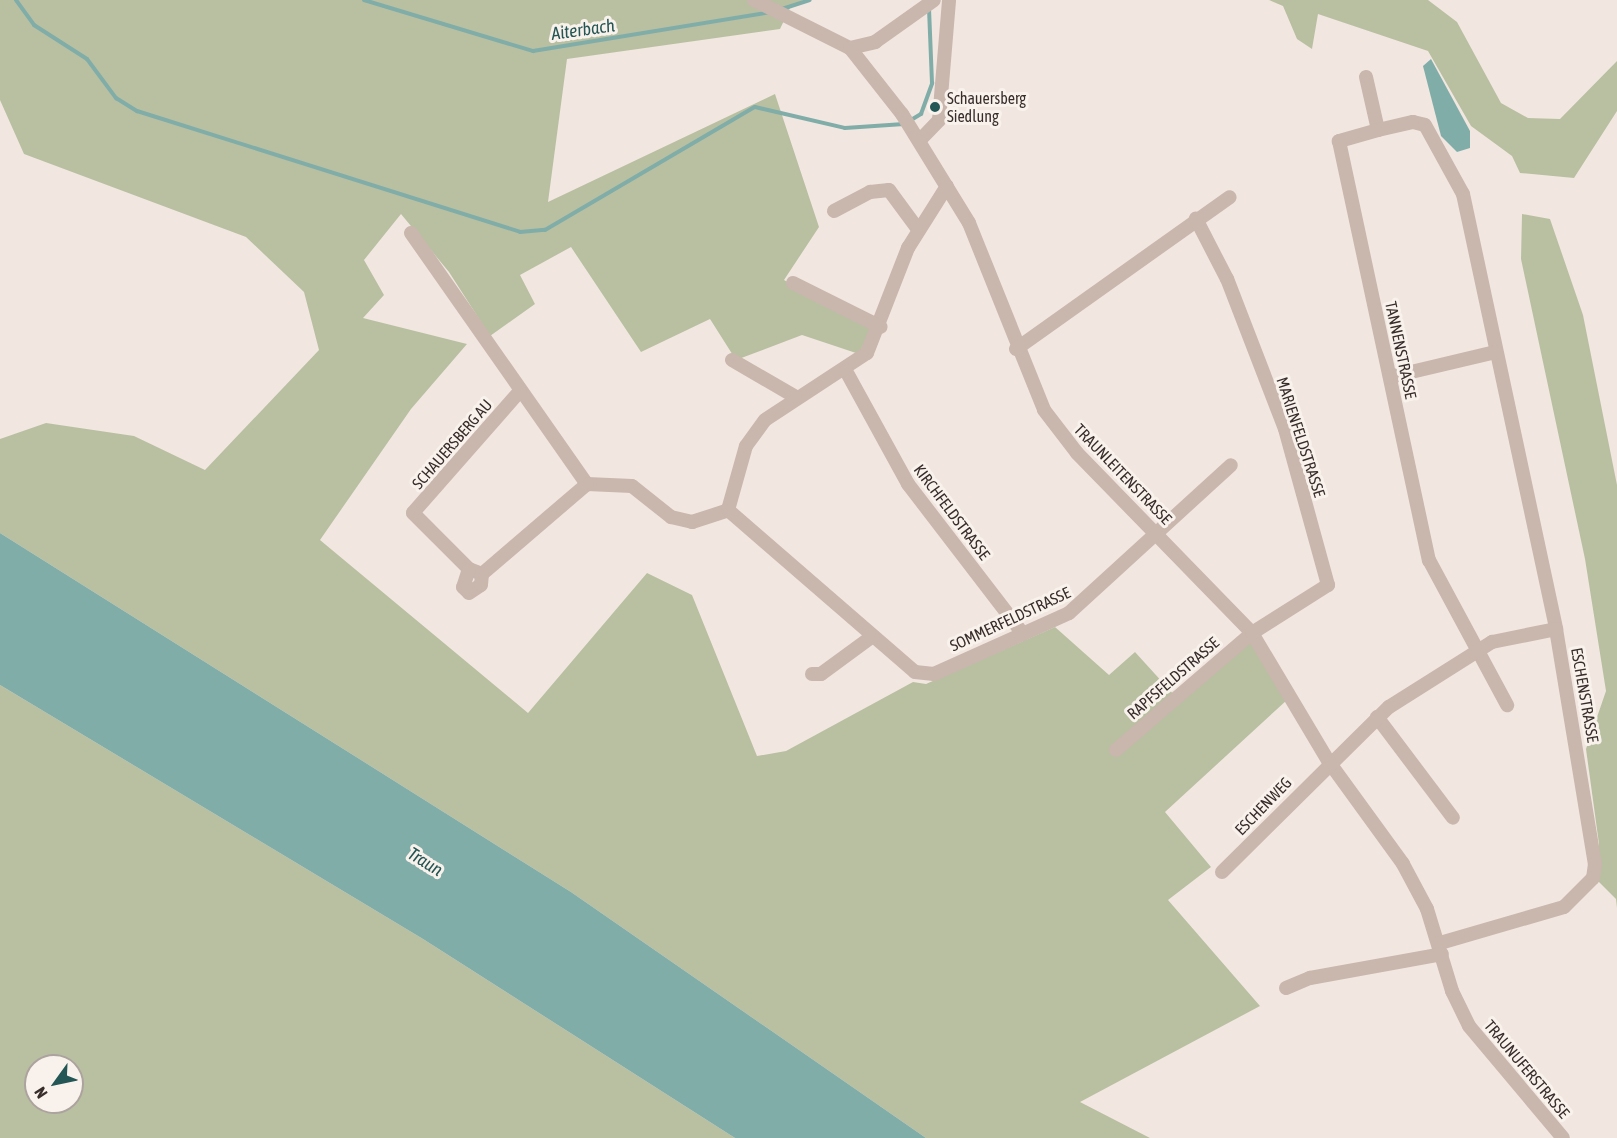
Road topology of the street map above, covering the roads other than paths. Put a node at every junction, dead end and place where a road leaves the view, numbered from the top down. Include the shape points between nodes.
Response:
1 (934, 0) edge
2 (949, 0) edge
3 (758, 2) edge
4 (850, 48) junction
5 (1366, 77) dead end
6 (1378, 130) junction
7 (917, 136) junction
8 (947, 186) junction
9 (1230, 197) dead end
10 (834, 211) dead end
11 (1196, 219) junction
12 (917, 228) junction
13 (411, 233) dead end
14 (793, 283) dead end
15 (881, 327) junction
16 (1016, 349) junction
17 (1496, 352) junction
18 (732, 360) dead end
19 (846, 371) junction
20 (1390, 377) junction
21 (520, 391) junction
22 (794, 396) junction
23 (1231, 465) dead end
24 (587, 484) junction
25 (728, 510) junction
26 (1158, 532) junction
27 (1556, 629) junction
28 (1252, 633) junction
29 (1023, 634) junction
30 (873, 636) junction
31 (1479, 648) junction
32 (812, 674) dead end
33 (1507, 705) dead end
34 (1377, 717) junction
35 (1116, 750) dead end
36 (1329, 762) junction
37 (1454, 818) dead end
38 (1222, 872) dead end
39 (1441, 948) junction
40 (1286, 988) dead end
41 (1563, 1138) edge

1 - 4 street via 875,42
2 - 7 street via 939,120
3 - 4 street, TRAUNLEITENSTRASSE
4 - 7 street, TRAUNLEITENSTRASSE
5 - 6 street
6 - 17 street, ESCHENSTRASSE via 1413,122 1425,125 1463,194
6 - 20 street, TANNENSTRASSE via 1339,141
7 - 8 street, TRAUNLEITENSTRASSE
8 - 12 street
8 - 16 street, TRAUNLEITENSTRASSE via 989,267
9 - 11 street
10 - 12 street via 870,192 889,190
11 - 16 street
11 - 28 street, MARIENFELDSTRASSE via 1227,279 1285,429 1328,585
12 - 15 street
13 - 21 street
14 - 15 street
15 - 19 street via 867,353
16 - 26 street, TRAUNLEITENSTRASSE via 1058,431
17 - 20 street
17 - 27 street, ESCHENSTRASSE
18 - 22 street
19 - 22 street
19 - 29 street, KIRCHFELDSTRASSE via 908,484
20 - 31 street, TANNENSTRASSE via 1430,560
21 - 24 street
21 - 24 street, SCHAUERSBERG AU via 413,513 476,571
22 - 25 street via 749,438
23 - 26 street, SOMMERFELDSTRASSE
24 - 25 street via 632,486 671,517 692,522
25 - 30 street, SOMMERFELDSTRASSE
26 - 28 street, TRAUNLEITENSTRASSE
26 - 29 street, SOMMERFELDSTRASSE via 1083,603
27 - 31 street
27 - 39 street, ESCHENSTRASSE via 1592,833 1593,878 1564,907
28 - 35 street, RAPFSFELDSTRASSE
28 - 36 street, TRAUNLEITENSTRASSE
29 - 30 street, SOMMERFELDSTRASSE via 934,674 915,672
30 - 32 street via 821,674
31 - 33 street, TANNENSTRASSE
31 - 34 street
34 - 36 street
34 - 37 street
36 - 38 street, ESCHENWEG
36 - 39 street, TRAUNLEITENSTRASSE via 1403,864
39 - 40 street, ESCHENSTRASSE via 1310,978
39 - 41 street, TRAUNUFERSTRASSE via 1469,1026

